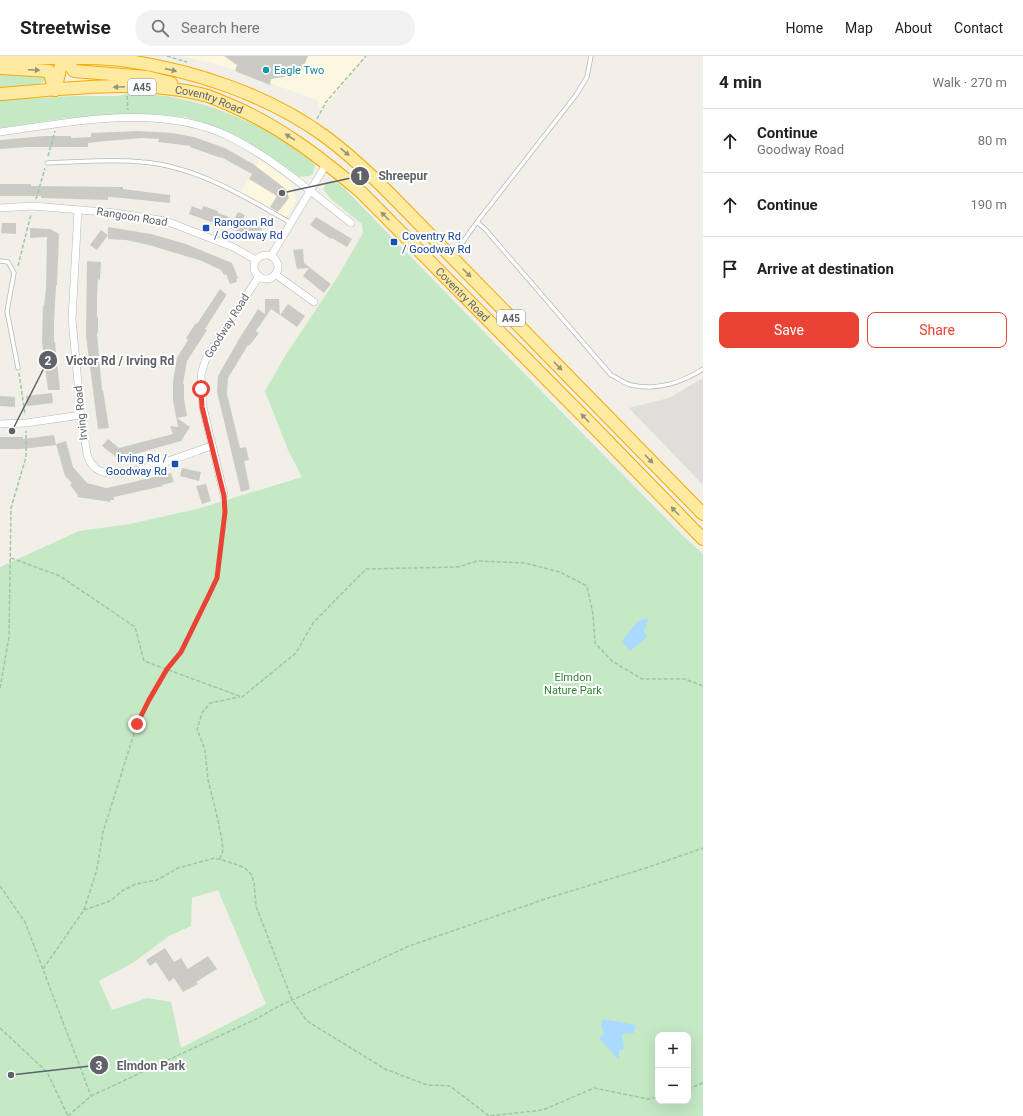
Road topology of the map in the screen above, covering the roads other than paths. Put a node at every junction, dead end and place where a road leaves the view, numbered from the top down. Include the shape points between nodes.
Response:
1 (591, 56) edge
2 (63, 57) edge
3 (0, 60) edge
4 (0, 68) edge
5 (55, 90) junction
6 (0, 94) edge
7 (208, 96) junction
8 (0, 132) edge
9 (47, 163) road end
10 (327, 163) junction
11 (310, 191) junction
12 (0, 208) edge
13 (78, 210) junction
14 (477, 222) junction
15 (291, 223) junction
16 (351, 223) dead end
17 (271, 256) junction
18 (450, 256) junction
19 (256, 260) junction
20 (0, 261) edge
21 (275, 274) junction
22 (259, 276) junction
23 (314, 302) dead end
24 (18, 368) road end
25 (703, 369) edge
26 (81, 415) junction
27 (0, 424) edge
28 (211, 446) junction
29 (224, 495) road end
30 (703, 514) edge
31 (703, 539) edge

1 - 14 lane via 587,77 576,95
2 - 3 highway, Coventry Road / A45
2 - 5 highway
2 - 7 highway via 74,71 147,77 187,87
2 -> 18 highway, Coventry Road / A45 via 120,60 169,69 214,81 279,109 324,135 356,162 392,195
4 -> 5 highway via 48,71
5 - 6 highway, Coventry Road / A45
7 -> 5 highway, Coventry Road / A45 via 138,86
10 -> 7 highway, Coventry Road / A45 via 253,115
8 - 11 street via 74,122 130,118 184,122 211,129 250,148
9 - 15 lane via 142,162 175,168 213,181
10 - 11 street
31 -> 10 highway, Coventry Road / A45 via 361,192
11 - 15 street
11 - 16 street
12 - 13 street, Rangoon Road via 33,206
13 - 19 street, Rangoon Road via 116,212 166,221 234,247
13 - 26 street, Irving Road via 72,319
14 - 18 lane
14 - 25 lane via 611,375 644,387 663,386 688,379
15 - 17 street
17 - 19 street via 262,256
17 - 21 street via 277,264
18 -> 30 highway, Coventry Road / A45
19 - 22 street via 254,269
20 - 24 lane via 8,262 14,273 7,311
21 - 22 street via 268,278
21 - 23 street
22 - 28 street, Goodway Road via 205,361 201,375 202,407
26 - 27 street
26 - 28 street, Irving Road via 89,460 99,471 122,473
28 - 29 street, Goodway Road

